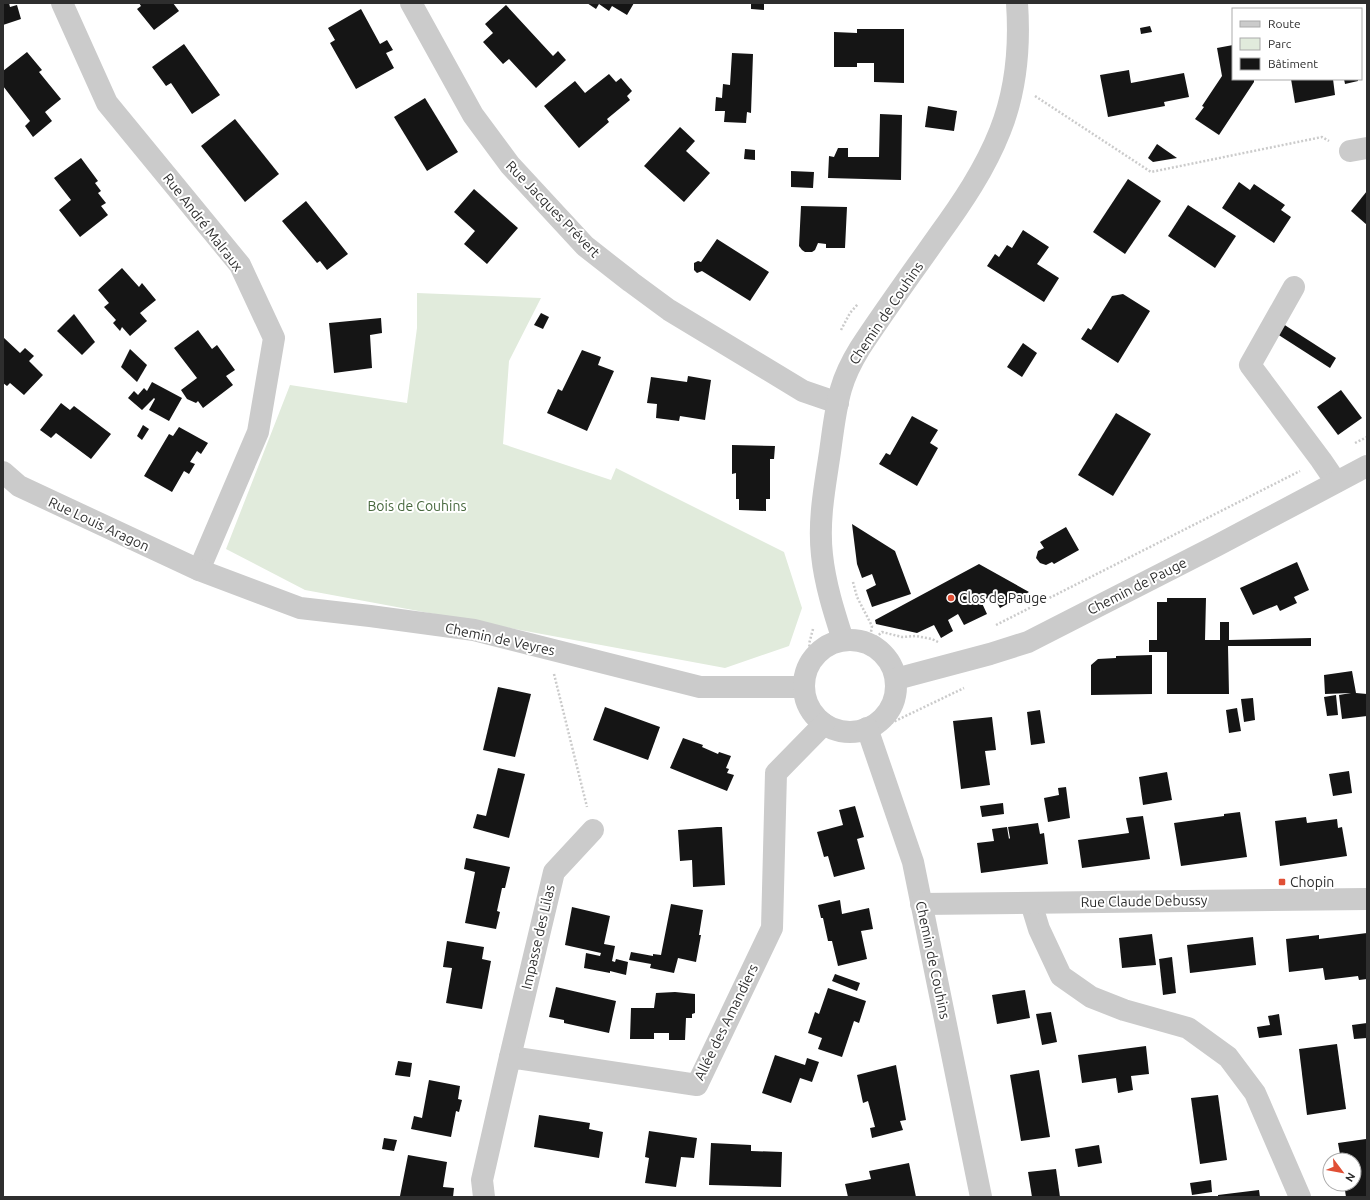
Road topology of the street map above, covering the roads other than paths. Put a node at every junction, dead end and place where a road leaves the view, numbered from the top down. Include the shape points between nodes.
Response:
1 (62, 3) edge
2 (411, 3) edge
3 (1018, 3) edge
4 (1294, 287) dead end
5 (838, 403) junction
6 (1367, 466) edge
7 (3, 472) edge
8 (1336, 482) junction
9 (199, 570) junction
10 (843, 640) junction
11 (896, 679) junction
12 (804, 687) junction
13 (824, 724) junction
14 (867, 728) junction
15 (593, 830) road end
16 (1367, 899) edge
17 (1031, 903) junction
18 (921, 904) junction
19 (510, 1057) junction
20 (484, 1197) edge
21 (981, 1197) edge
22 (1300, 1197) edge

1 - 9 street, Rue André Malraux via 107,103 240,265 274,338 258,432
2 - 5 street, Rue Jacques Prévert via 474,115 510,165 585,246 670,310 803,391
3 - 5 street, Chemin de Couhins via 1018,52 1014,81 1009,104 987,161 958,208 860,348 843,382
4 - 8 street via 1250,365
5 - 10 street, Chemin de Couhins via 820,538 830,599
6 - 8 street, Chemin de Pauge
7 - 9 street, Rue Louis Aragon via 19,486
8 - 11 street, Chemin de Pauge via 1028,642
9 - 12 street, Chemin de Veyres via 300,608 474,630 700,687
10 - 11 street via 860,641 879,650 893,668
10 - 12 street via 821,650 813,659 806,672
11 - 14 street via 896,694 890,709 881,720
12 - 13 street via 810,707
13 - 14 street via 838,730 853,732
13 - 19 street, Allée des Amandiers via 776,773 772,928 697,1085
14 - 18 street, Chemin de Couhins via 913,862
15 - 19 street, Impasse des Lilas via 554,872
16 - 17 street, Rue Claude Debussy
17 - 18 street, Rue Claude Debussy
17 - 22 street via 1039,929 1061,976 1091,996 1124,1010 1188,1028 1228,1057 1255,1092
18 - 21 street, Chemin de Couhins
19 - 20 street via 482,1180

